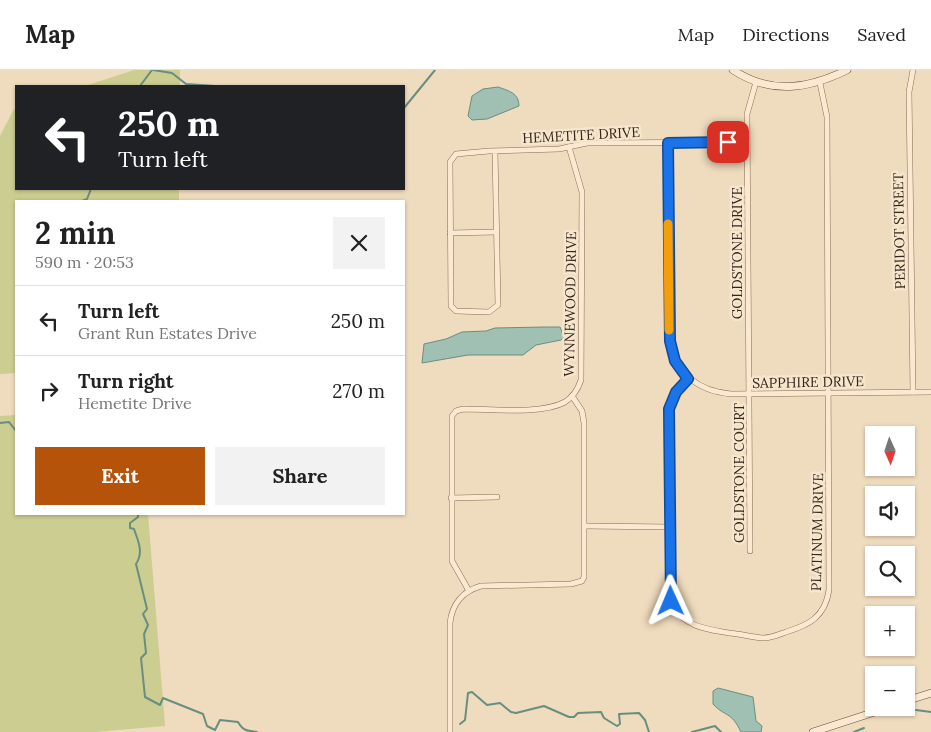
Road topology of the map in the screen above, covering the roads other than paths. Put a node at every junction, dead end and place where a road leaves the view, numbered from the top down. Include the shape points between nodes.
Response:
1 (733, 70) edge
2 (847, 70) edge
3 (913, 70) edge
4 (756, 82) junction
5 (820, 83) junction
6 (747, 142) junction
7 (668, 143) junction
8 (569, 147) junction
9 (494, 151) junction
10 (496, 232) junction
11 (450, 233) junction
12 (688, 379) junction
13 (913, 392) junction
14 (931, 392) edge
15 (750, 394) junction
16 (830, 394) junction
17 (572, 396) junction
18 (497, 497) dead end
19 (451, 498) junction
20 (585, 526) junction
21 (670, 527) junction
22 (750, 552) dead end
23 (469, 591) junction
24 (931, 693) edge
25 (915, 699) edge
26 (865, 715) edge
27 (450, 732) edge
28 (813, 732) edge

1 - 4 street
2 - 5 street
3 - 13 street, PERIDOT STREET via 909,92
4 - 5 street via 786,88
4 - 6 street, GOLDSTONE DRIVE via 747,114
5 - 16 street, PLATINUM DRIVE via 827,117
6 - 7 street, HEMETITE DRIVE
6 - 15 street, GOLDSTONE DRIVE
7 - 8 street, HEMETITE DRIVE via 587,143
7 - 12 street via 670,341 675,361
8 - 9 street, HEMETITE DRIVE
8 - 17 street, WYNNEWOOD DRIVE via 582,192 583,372
9 - 10 street
9 - 11 street, HEMETITE DRIVE via 460,153 452,157
10 - 11 street
10 - 11 street via 498,305 493,310 474,313 456,311 451,306
12 - 15 street, SAPPHIRE DRIVE via 719,393
12 - 21 street, PLATINUM DRIVE via 676,392 669,409
13 - 14 street, SAPPHIRE DRIVE
13 - 16 street, SAPPHIRE DRIVE
15 - 16 street, SAPPHIRE DRIVE
15 - 22 street, GOLDSTONE COURT
16 - 21 street, PLATINUM DRIVE via 829,590 824,610 815,620 806,626 765,638 707,629 685,620 671,601
17 - 19 street, WYNNEWOOD DRIVE via 542,409 463,409 453,414
17 - 20 street via 582,411 584,423
18 - 19 street
19 - 23 street, WYNNEWOOD DRIVE via 452,561
20 - 21 street
20 - 23 street via 582,581 481,586
23 - 27 street via 455,605 450,622
24 - 25 street
26 - 28 street

